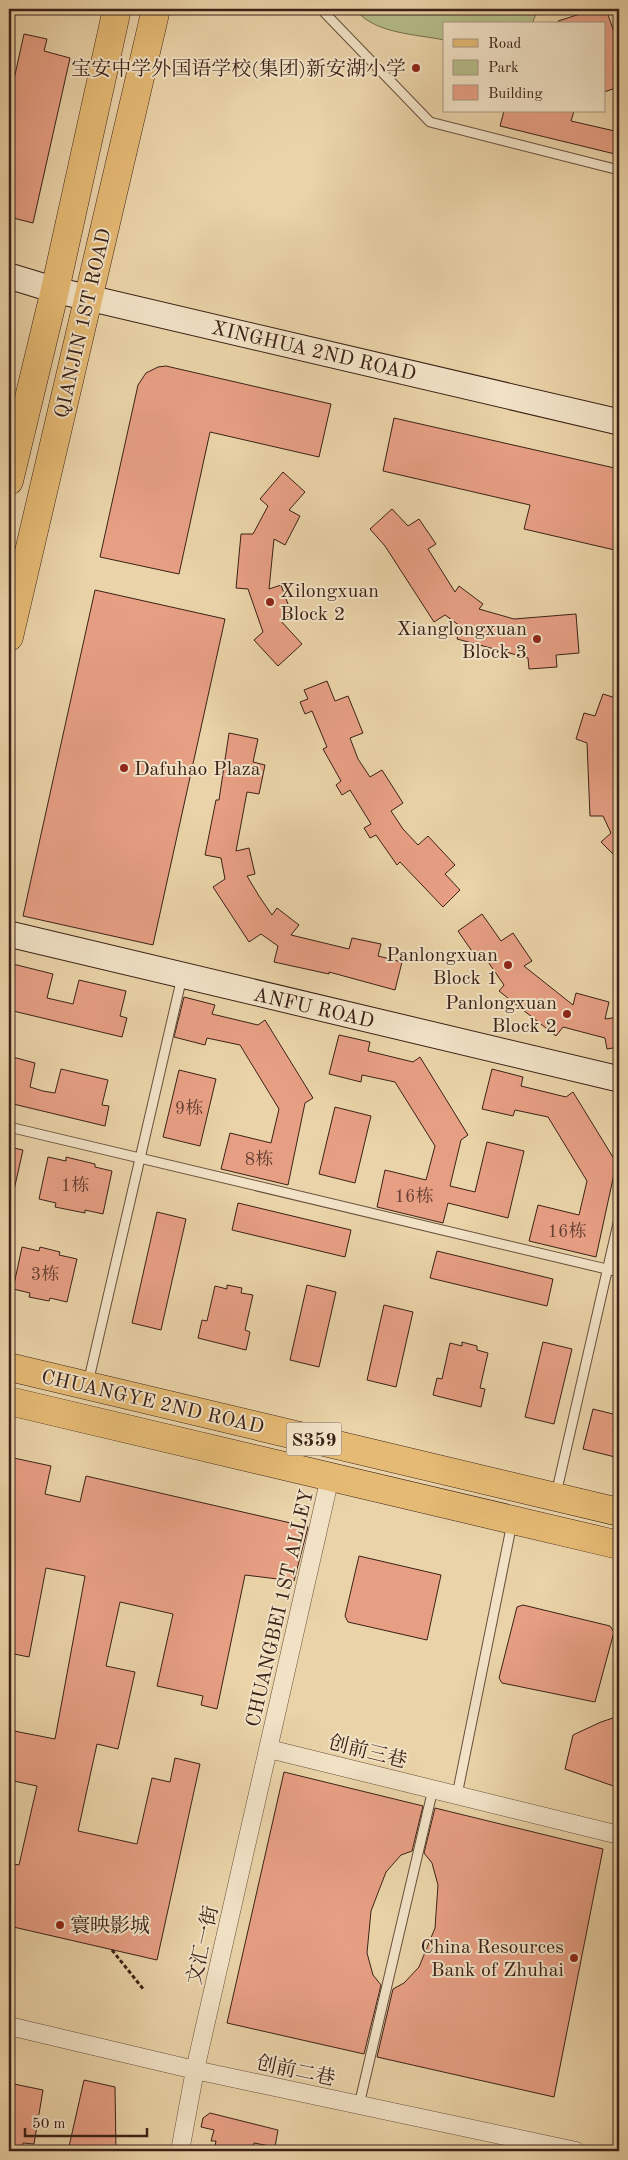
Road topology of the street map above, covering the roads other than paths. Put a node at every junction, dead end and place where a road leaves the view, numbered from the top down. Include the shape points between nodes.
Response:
1 (117, 9) edge
2 (156, 9) edge
3 (321, 9) edge
4 (619, 170) edge
5 (9, 276) edge
6 (55, 290) junction
7 (88, 296) junction
8 (619, 422) edge
9 (9, 481) edge
10 (9, 636) edge
11 (9, 934) edge
12 (182, 976) junction
13 (619, 1079) edge
14 (9, 1127) edge
15 (140, 1158) junction
16 (619, 1219) edge
17 (608, 1269) junction
18 (619, 1272) edge
19 (9, 1367) edge
20 (88, 1386) junction
21 (9, 1401) edge
22 (330, 1477) junction
23 (555, 1496) junction
24 (619, 1512) edge
25 (513, 1520) junction
26 (619, 1545) edge
27 (269, 1749) junction
28 (432, 1789) junction
29 (457, 1795) junction
30 (619, 1835) edge
31 (9, 2026) edge
32 (195, 2070) junction
33 (359, 2105) junction
34 (180, 2151) edge
35 (576, 2151) edge

1 - 6 main road, QIANJIN 1ST ROAD
2 - 7 main road, QIANJIN 1ST ROAD
3 - 4 lane via 430,122
5 - 6 main road, XINGHUA 2ND ROAD
6 - 7 main road, XINGHUA 2ND ROAD
6 - 9 main road, QIANJIN 1ST ROAD
7 - 8 main road, XINGHUA 2ND ROAD
7 - 10 main road, QIANJIN 1ST ROAD
11 - 12 main road, ANFU ROAD
12 - 13 main road, ANFU ROAD
12 - 15 lane
14 - 15 lane
15 - 17 lane
15 - 20 lane
16 - 17 lane
17 - 18 lane
17 - 23 lane
19 - 20 main road, CHUANGYE 2ND ROAD / S359
20 - 23 main road, CHUANGYE 2ND ROAD / S359
21 - 22 main road, CHUANGYE 2ND ROAD / S359
22 - 25 main road, CHUANGYE 2ND ROAD / S359
22 - 27 street, CHUANGBEI 1ST ALLEY
23 - 24 main road, CHUANGYE 2ND ROAD / S359
25 - 26 main road, CHUANGYE 2ND ROAD / S359
25 - 29 lane
27 - 28 street, 创前三巷
27 - 32 street, 文汇一街
28 - 29 street, 创前三巷
28 - 33 lane
29 - 30 street, 创前三巷
31 - 32 street, 创前二巷
32 - 33 street, 创前二巷
32 - 34 street, 文汇一街
33 - 35 street, 创前二巷

